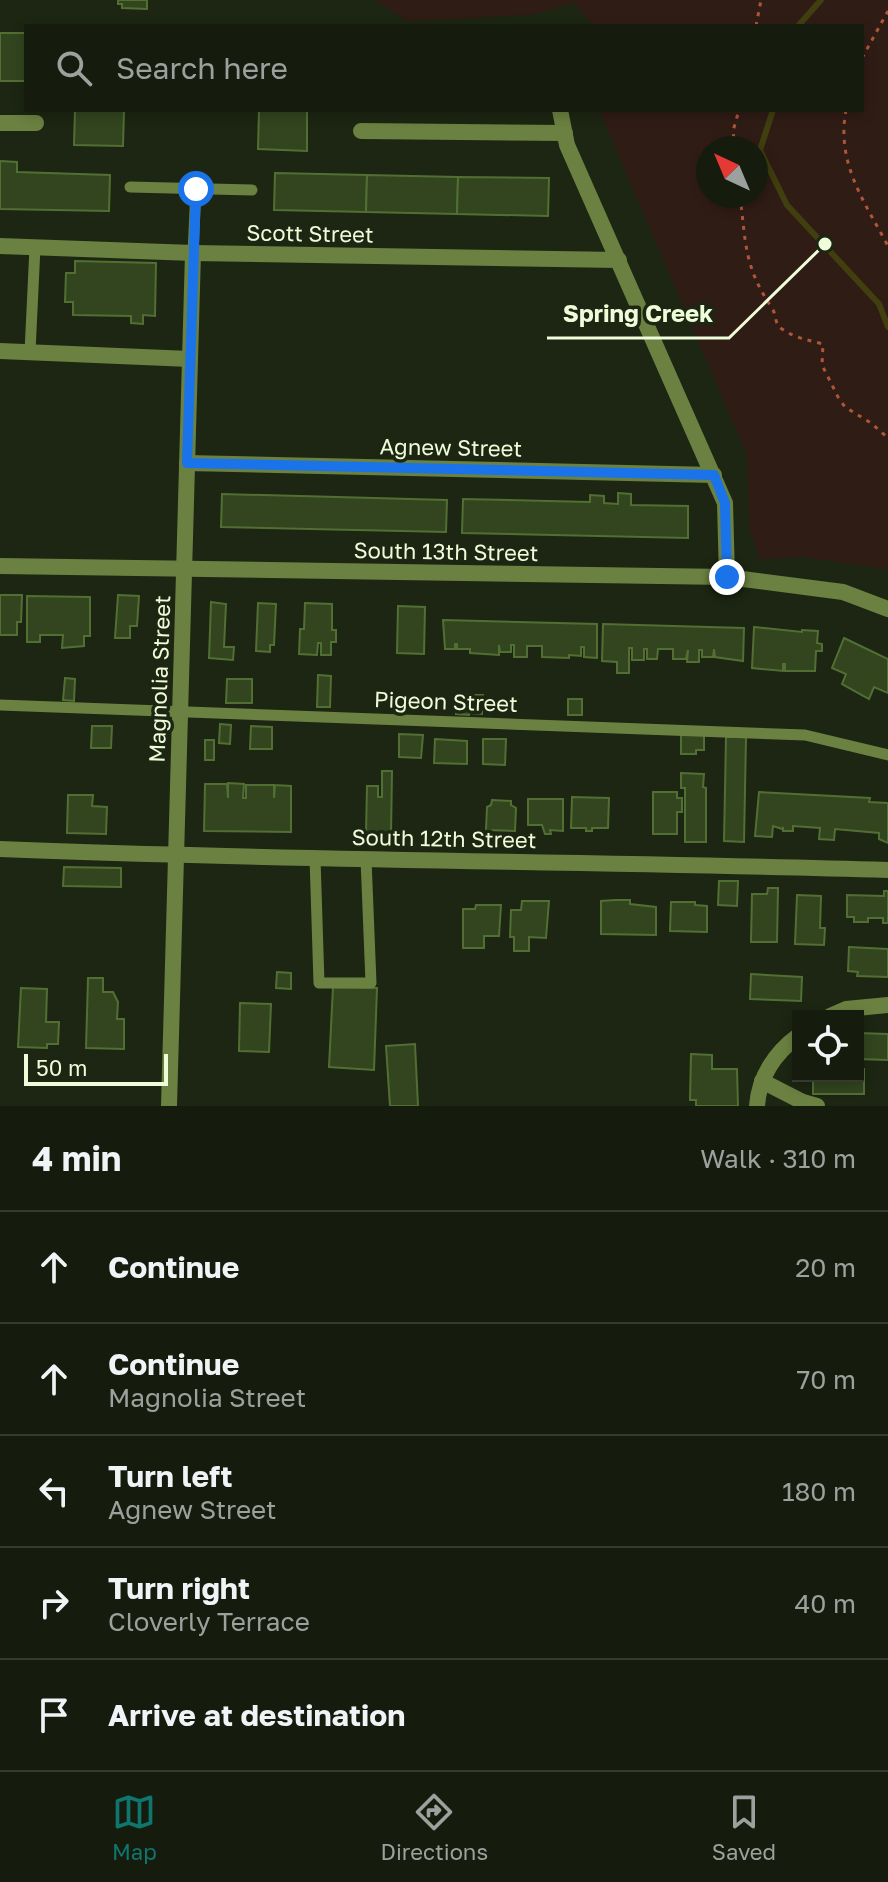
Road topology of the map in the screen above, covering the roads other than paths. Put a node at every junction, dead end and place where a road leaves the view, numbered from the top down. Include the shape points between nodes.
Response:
1 (560, 112) edge
2 (0, 123) edge
3 (36, 123) dead end
4 (361, 131) dead end
5 (565, 133) junction
6 (130, 187) dead end
7 (196, 189) junction
8 (252, 190) dead end
9 (0, 246) edge
10 (35, 247) junction
11 (193, 253) junction
12 (619, 260) junction
13 (0, 351) edge
14 (30, 352) junction
15 (190, 359) junction
16 (187, 463) junction
17 (714, 475) junction
18 (0, 566) edge
19 (184, 569) junction
20 (727, 577) junction
21 (888, 609) edge
22 (0, 705) edge
23 (180, 710) junction
24 (888, 755) edge
25 (0, 849) edge
26 (176, 856) junction
27 (315, 858) junction
28 (366, 859) junction
29 (888, 870) edge
30 (888, 1005) edge
31 (844, 1010) edge
32 (792, 1040) edge
33 (762, 1081) junction
34 (169, 1106) edge
35 (757, 1106) edge
36 (817, 1106) edge

1 - 5 street
2 - 3 street
4 - 5 street
5 - 12 street
6 - 7 lane
7 - 8 lane
7 - 11 lane
9 - 10 street, Scott Street
10 - 11 street, Scott Street
10 - 14 lane
11 - 12 street, Scott Street
11 - 15 street, Magnolia Street
12 - 17 street
13 - 14 street
14 - 15 street
15 - 16 street, Magnolia Street
16 - 17 street, Agnew Street
16 - 19 street, Magnolia Street
17 - 20 street via 725,503
18 - 19 street, South 13th Street
19 - 20 street, South 13th Street
19 - 23 street, Magnolia Street
20 - 21 street, South 13th Street via 843,592
22 - 23 lane, Pigeon Street
23 - 24 lane, Pigeon Street via 805,735
23 - 26 street, Magnolia Street
25 - 26 street, South 12th Street
26 - 27 street, South 12th Street
26 - 34 street, Magnolia Street
27 - 28 street, South 12th Street
27 - 28 lane via 319,983 371,983
28 - 29 street, South 12th Street
30 - 31 street
32 - 33 street
33 - 35 street
33 - 36 street

